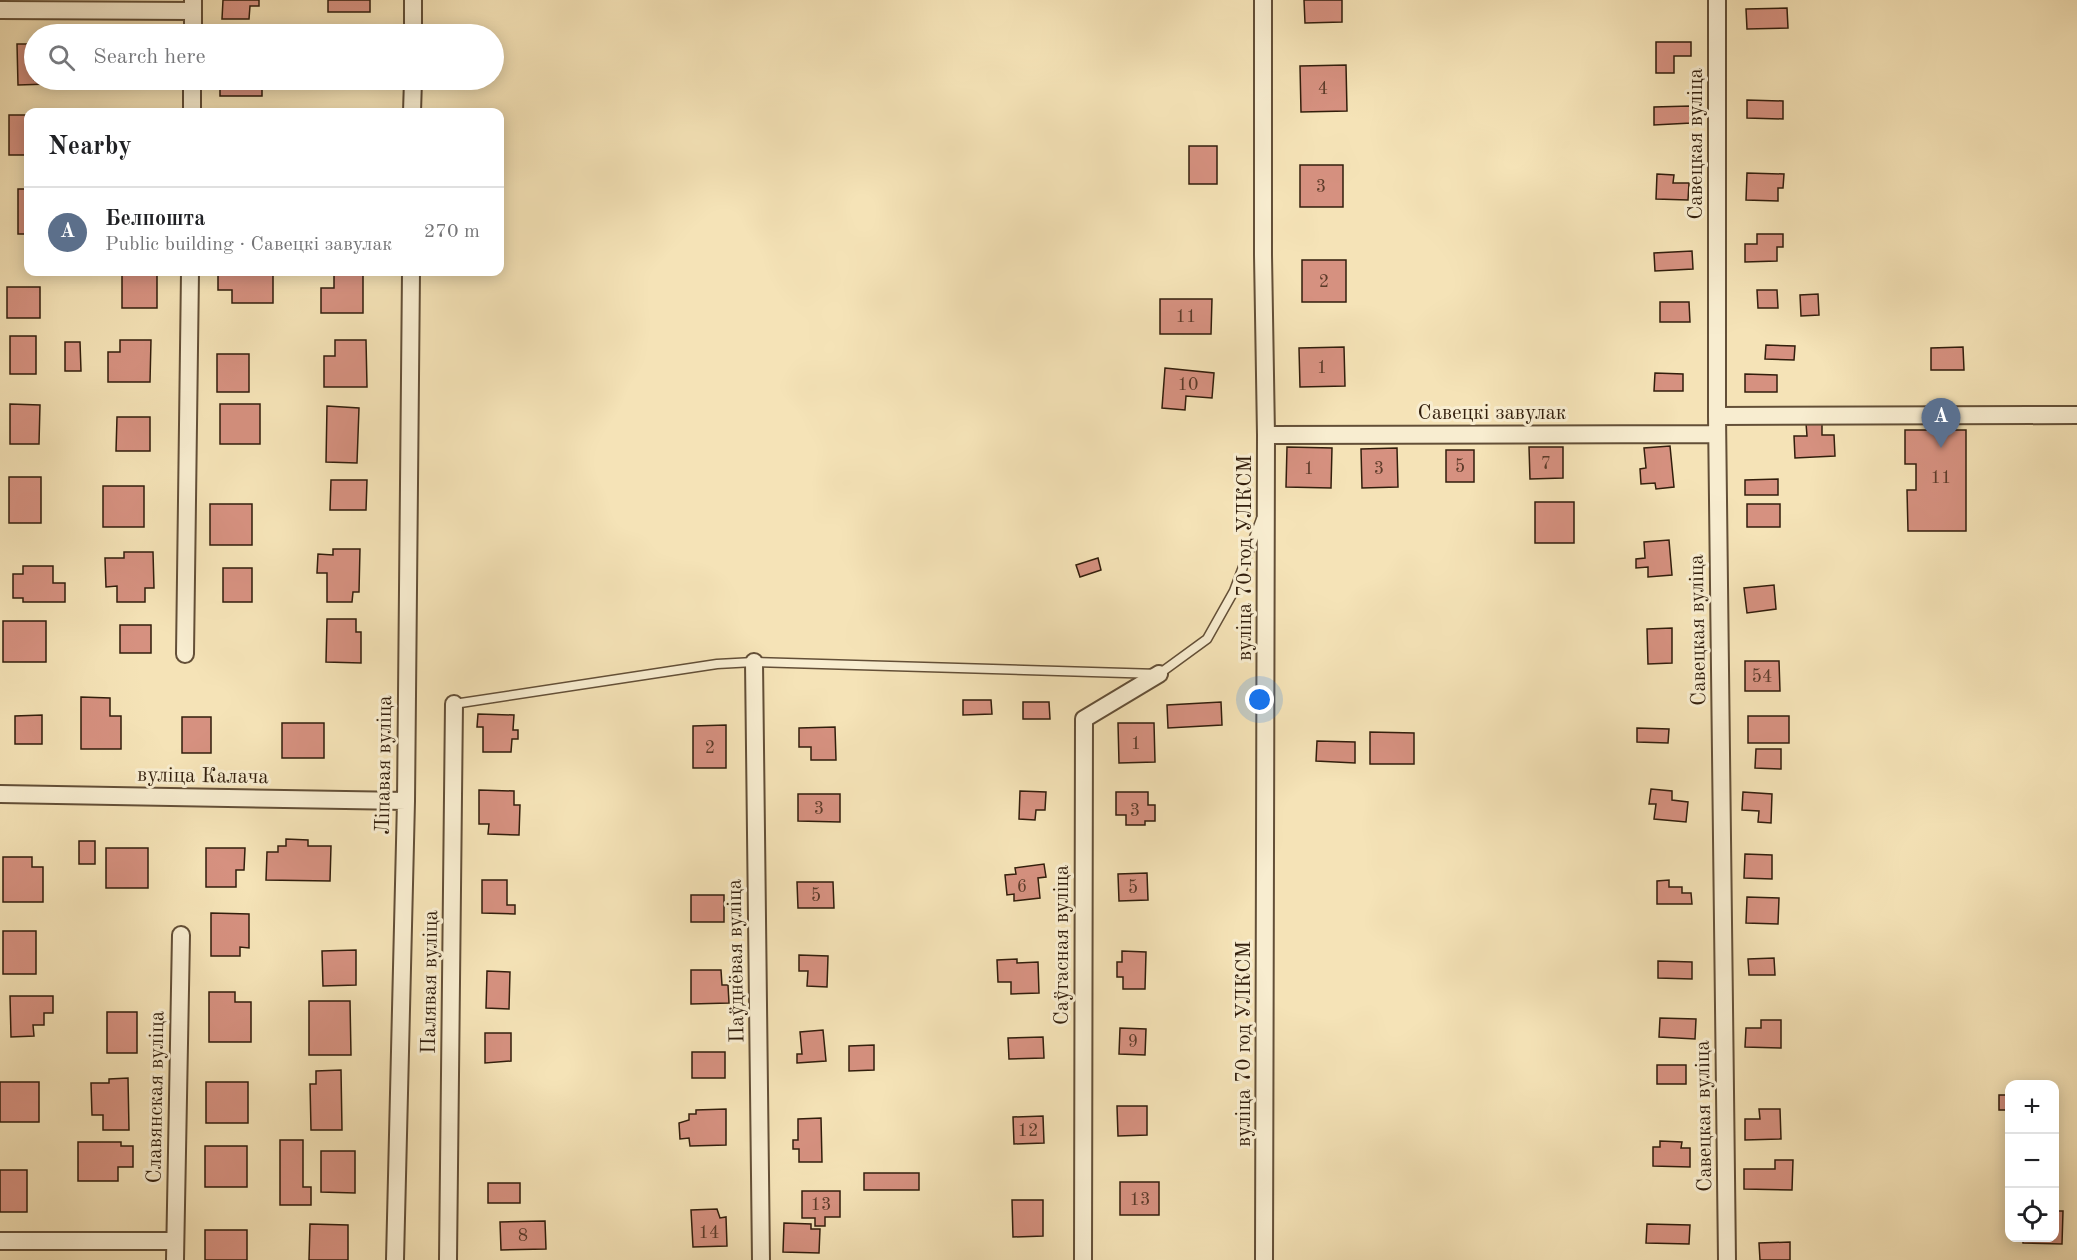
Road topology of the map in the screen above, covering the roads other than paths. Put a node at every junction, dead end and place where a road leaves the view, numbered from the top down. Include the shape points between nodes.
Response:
1 (413, 0) edge
2 (1263, 0) edge
3 (1718, 0) edge
4 (193, 5) edge
5 (0, 10) edge
6 (193, 24) edge
7 (413, 24) edge
8 (192, 90) edge
9 (413, 90) edge
10 (192, 108) edge
11 (412, 108) edge
12 (190, 276) edge
13 (411, 276) edge
14 (2077, 415) edge
15 (1717, 416) junction
16 (1717, 434) junction
17 (1266, 435) junction
18 (1266, 502) junction
19 (185, 654) dead end
20 (754, 662) junction
21 (1159, 674) junction
22 (454, 704) joint
23 (0, 794) edge
24 (406, 801) junction
25 (181, 935) dead end
26 (0, 1241) edge
27 (175, 1241) junction
28 (175, 1260) edge
29 (395, 1260) edge
30 (448, 1260) edge
31 (761, 1260) edge
32 (1083, 1260) edge
33 (1264, 1260) edge
34 (1727, 1260) edge

1 - 7 street
2 - 17 street, вуліца 70 год УЛКСМ
3 - 15 street, Савецкая вуліца
4 - 5 street
4 - 6 street
8 - 10 street
9 - 11 street
12 - 19 street
13 - 24 street, Ліпавая вуліца
14 - 15 street
15 - 16 street, Савецкая вуліца
16 - 17 street, Савецкі завулак
16 - 34 street, Савецкая вуліца
17 - 18 street, вуліца 70 год УЛКСМ
18 - 21 lane via 1234,591 1207,639
18 - 33 street, вуліца 70 год УЛКСМ
20 - 21 lane
20 - 22 lane via 717,664
20 - 31 street, Паўднёвая вуліца
21 - 32 street, Саўгасная вуліца via 1084,719
22 - 30 street, Палявая вуліца
23 - 24 street, вуліца Калача
24 - 29 street, Ліпавая вуліца
25 - 27 street, Славянская вуліца
26 - 27 street
27 - 28 street, Славянская вуліца

